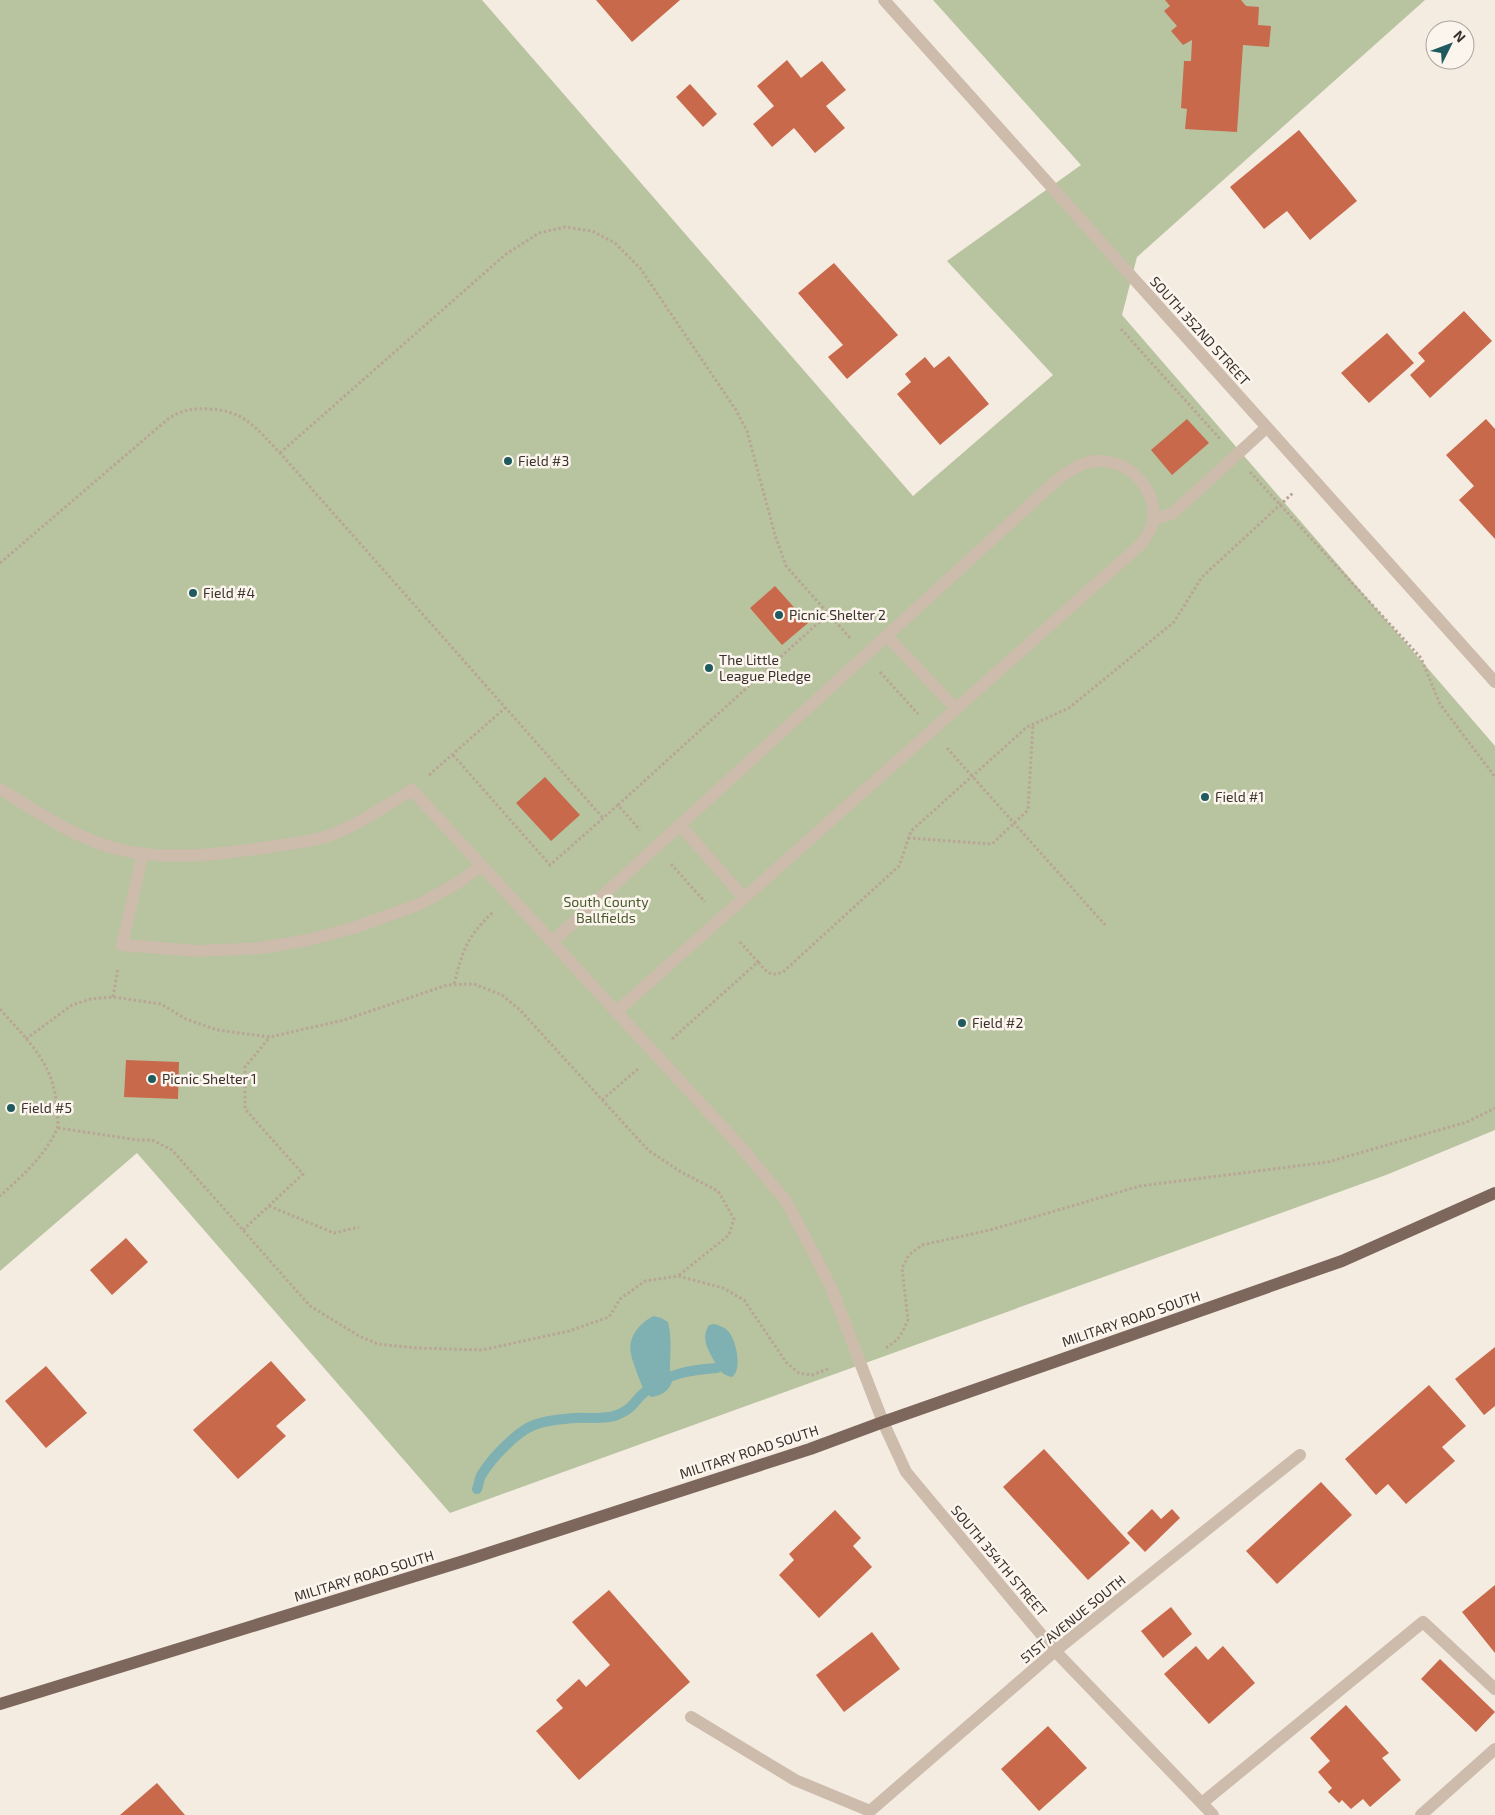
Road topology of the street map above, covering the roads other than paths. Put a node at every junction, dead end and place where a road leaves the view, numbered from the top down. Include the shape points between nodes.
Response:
1 (884, 0) edge
2 (1266, 428) junction
3 (1153, 520) junction
4 (887, 636) junction
5 (1495, 682) edge
6 (956, 709) junction
7 (0, 789) edge
8 (680, 825) junction
9 (143, 853) junction
10 (481, 866) junction
11 (744, 898) junction
12 (552, 942) junction
13 (616, 1012) junction
14 (1495, 1193) edge
15 (883, 1422) junction
16 (1300, 1455) dead end
17 (1055, 1651) junction
18 (1495, 1688) edge
19 (0, 1704) edge
20 (691, 1717) dead end
21 (1495, 1749) edge
22 (1202, 1803) junction
23 (1213, 1815) edge
24 (1421, 1815) edge

1 - 2 street, SOUTH 352ND STREET
2 - 3 street via 1173,513
2 - 5 street, SOUTH 352ND STREET
3 - 4 street via 1148,490 1127,468 1116,462 1098,460 1069,470
3 - 6 street via 1141,544
4 - 6 street
4 - 8 street
6 - 11 street
7 - 9 street via 80,836 121,850
8 - 11 street
8 - 12 street
9 - 10 street, SOUTH 354TH STREET via 164,856 230,853 328,836 412,790
9 - 10 street via 122,945 198,951 261,948 354,928 420,904
10 - 12 street, SOUTH 354TH STREET
11 - 13 street
12 - 13 street, SOUTH 354TH STREET
13 - 15 street, SOUTH 354TH STREET via 740,1146 786,1201 831,1287
14 - 15 main road, MILITARY ROAD SOUTH via 1342,1261
15 - 17 street, SOUTH 354TH STREET via 906,1472
15 - 19 main road, MILITARY ROAD SOUTH via 810,1449 479,1556
16 - 17 street, 51ST AVENUE SOUTH
17 - 20 street, 51ST AVENUE SOUTH via 870,1811 796,1780
17 - 22 street, SOUTH 354TH STREET
18 - 22 street via 1423,1622
21 - 24 street
22 - 23 street, SOUTH 354TH STREET

